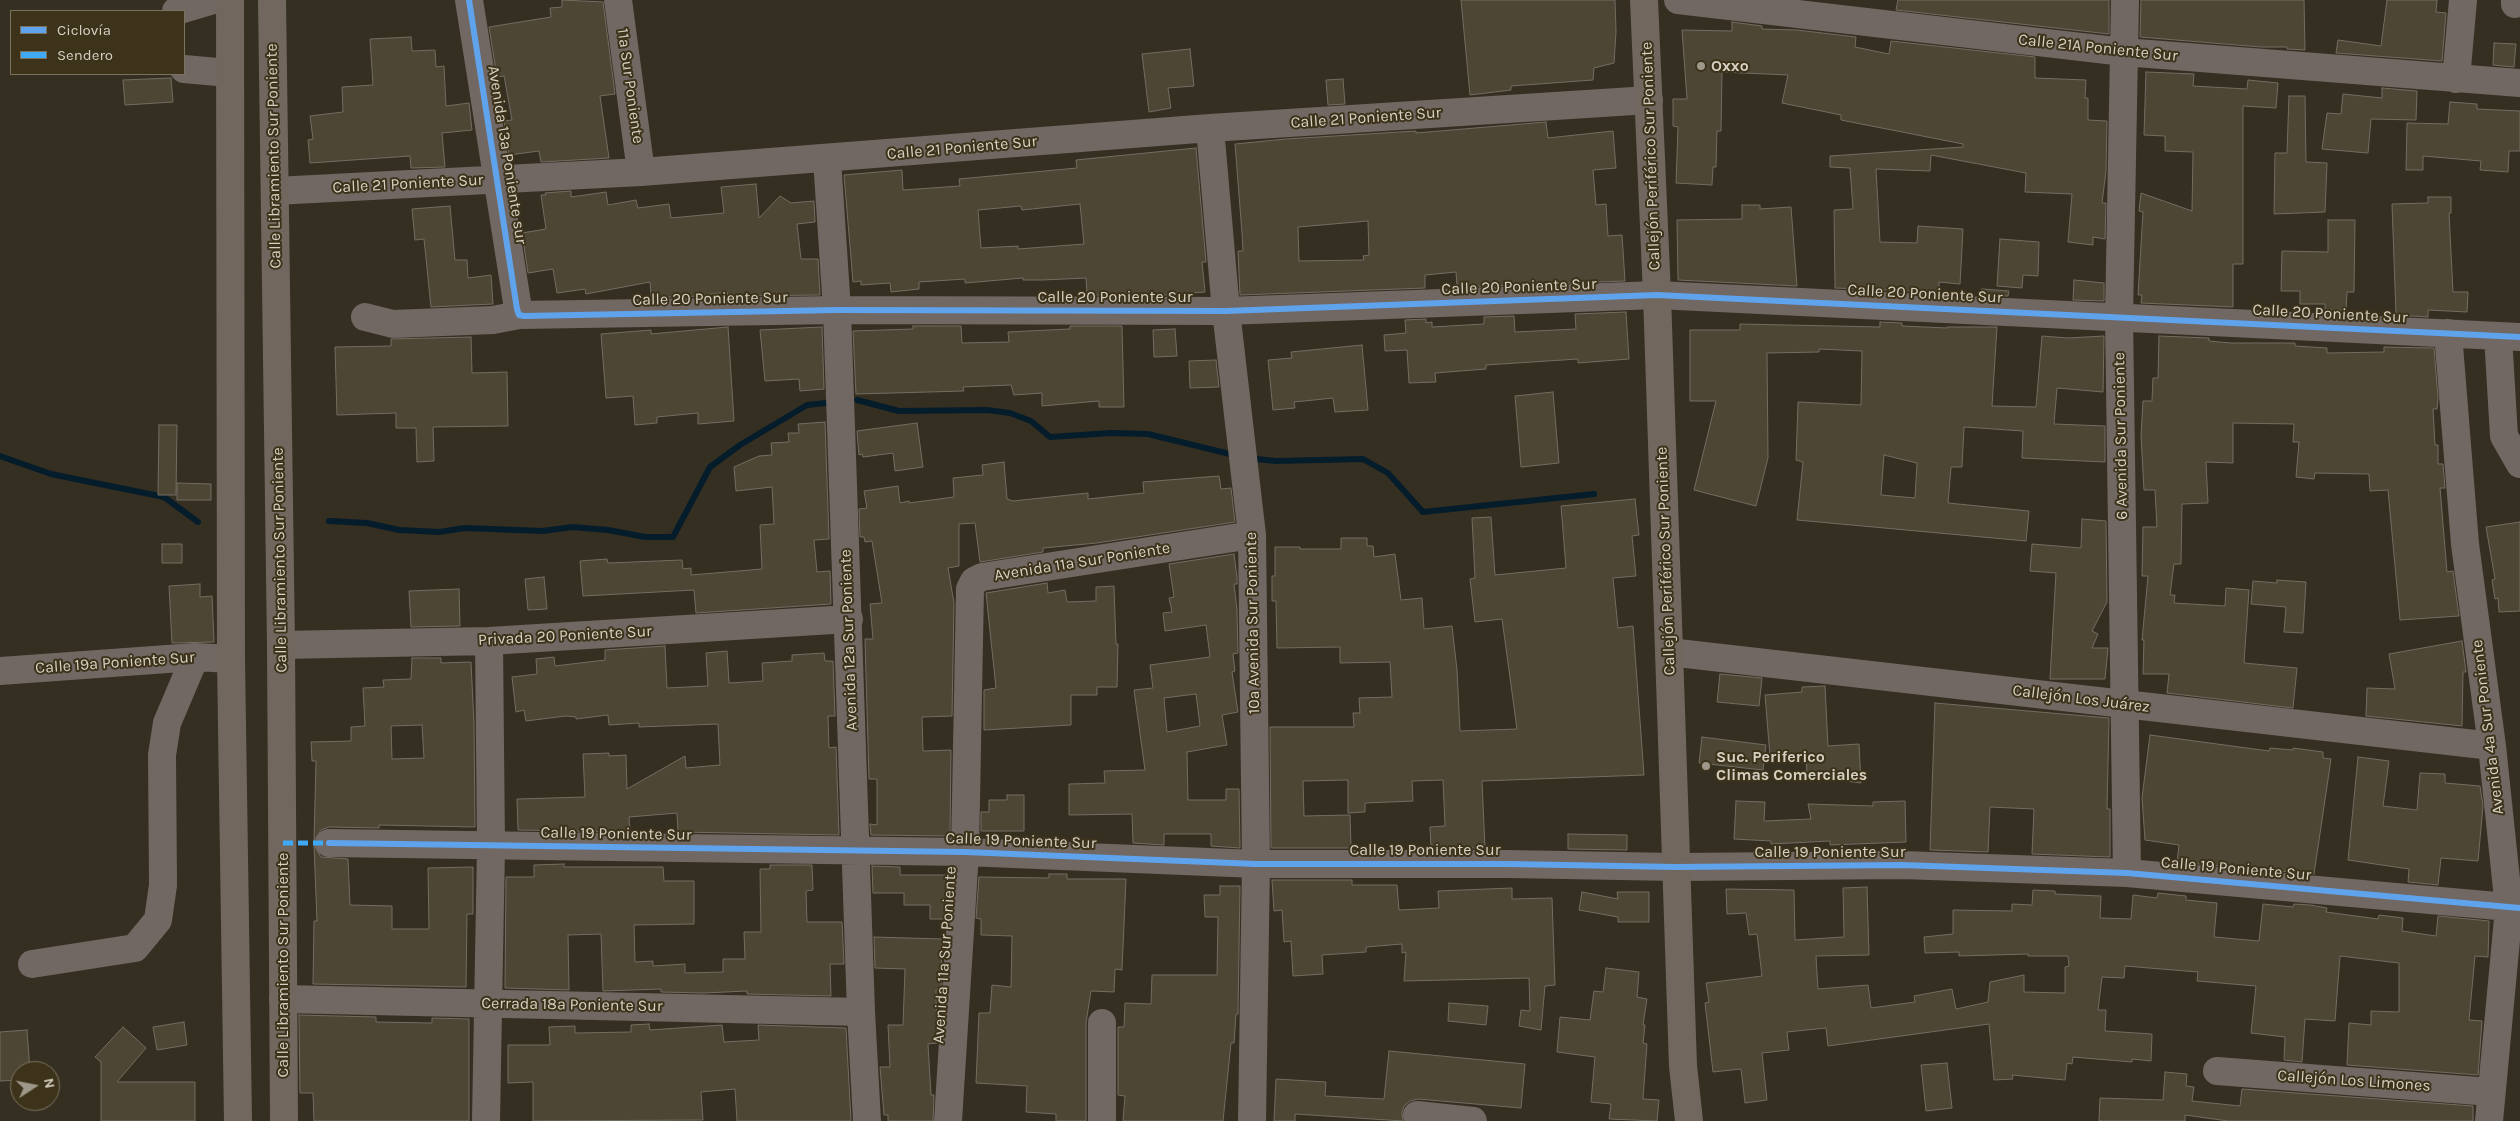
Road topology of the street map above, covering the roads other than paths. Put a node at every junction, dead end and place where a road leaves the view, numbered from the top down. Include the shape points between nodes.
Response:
1 (213, 0) edge
2 (230, 0) edge
3 (272, 0) edge
4 (287, 0) edge
5 (469, 0) edge
6 (618, 0) edge
7 (1644, 0) edge
8 (1678, 0) edge
9 (2124, 0) edge
10 (2463, 0) edge
11 (179, 10) edge
12 (2124, 52) junction
13 (185, 69) edge
14 (229, 73) junction
15 (2456, 79) junction
16 (2520, 83) edge
17 (1649, 100) junction
18 (1210, 128) junction
19 (827, 159) junction
20 (641, 172) junction
21 (496, 179) junction
22 (275, 182) junction
23 (1657, 295) junction
24 (837, 310) junction
25 (1226, 311) junction
26 (519, 314) junction
27 (365, 317) dead end
28 (2120, 317) junction
29 (2448, 333) junction
30 (2509, 337) edge
31 (2520, 464) edge
32 (1252, 535) junction
33 (849, 619) junction
34 (489, 641) junction
35 (281, 645) junction
36 (1669, 652) junction
37 (195, 657) junction
38 (231, 659) junction
39 (0, 671) edge
40 (2124, 704) junction
41 (2492, 746) junction
42 (329, 843) dead end
43 (491, 846) junction
44 (856, 850) junction
45 (965, 852) junction
46 (1256, 864) junction
47 (1676, 867) junction
48 (2127, 873) junction
49 (2515, 908) edge
50 (32, 964) dead end
51 (283, 999) junction
52 (489, 1004) junction
53 (861, 1012) junction
54 (1102, 1023) dead end
55 (2218, 1071) dead end
56 (2491, 1092) junction
57 (1417, 1115) dead end
58 (238, 1121) edge
59 (284, 1121) edge
60 (486, 1121) edge
61 (867, 1121) edge
62 (948, 1121) edge
63 (1102, 1121) edge
64 (1252, 1121) edge
65 (1473, 1121) edge
66 (1689, 1121) edge
67 (2489, 1121) edge

1 - 11 street
2 - 14 main road
3 - 22 main road, Calle Libramiento Sur Poniente
4 - 22 main road
5 - 21 street, Avenida 13a Poniente sur
6 - 20 street, 11a Sur Poniente
7 - 17 main road, Callejón Periférico Sur Poniente
8 - 12 street, Calle 21A Poniente Sur
9 - 12 street, 6 Avenida Sur Poniente
10 - 15 street
12 - 15 street, Calle 21A Poniente Sur
12 - 28 street, 6 Avenida Sur Poniente
13 - 14 street
14 - 38 main road
15 - 16 street, Calle 21A Poniente Sur
17 - 18 street, Calle 21 Poniente Sur
17 - 23 main road, Callejón Periférico Sur Poniente
18 - 19 street, Calle 21 Poniente Sur
18 - 25 street, 10a Avenida Sur Poniente
19 - 20 street, Calle 21 Poniente Sur
19 - 24 street, Avenida 12a Sur Poniente
20 - 21 street, Calle 21 Poniente Sur
21 - 22 street, Calle 21 Poniente Sur
21 - 26 street, Avenida 13a Poniente sur
22 - 35 main road, Calle Libramiento Sur Poniente
23 - 25 street, Calle 20 Poniente Sur
23 - 28 street, Calle 20 Poniente Sur
23 - 36 main road, Callejón Periférico Sur Poniente
24 - 25 street, Calle 20 Poniente Sur
24 - 26 street, Calle 20 Poniente Sur
24 - 33 street, Avenida 12a Sur Poniente
25 - 32 street, 10a Avenida Sur Poniente
26 - 27 street, Calle 20 Poniente Sur via 493,320 393,324
28 - 29 street, Calle 20 Poniente Sur
28 - 40 street, 6 Avenida Sur Poniente
29 - 30 street, Calle 20 Poniente Sur
29 - 41 street, Avenida 4a Sur Poniente via 2465,544
30 - 31 street via 2504,436
32 - 45 street, Avenida 11a Sur Poniente via 982,577 974,581 970,589
32 - 46 street, 10a Avenida Sur Poniente
33 - 34 street, Privada 20 Poniente Sur
33 - 44 street, Avenida 12a Sur Poniente
34 - 35 street, Privada 20 Poniente Sur
34 - 43 street
35 - 51 main road, Calle Libramiento Sur Poniente
36 - 40 street, Callejón Los Juárez
36 - 47 main road, Callejón Periférico Sur Poniente
37 - 38 street, Calle 19a Poniente Sur
37 - 39 street, Calle 19a Poniente Sur
37 - 50 street via 167,723 162,755 163,885 158,920 135,948
38 - 58 main road
40 - 41 street, Callejón Los Juárez
40 - 48 street, 6 Avenida Sur Poniente
41 - 49 street, Avenida 4a Sur Poniente
42 - 43 street, Calle 19 Poniente Sur
43 - 44 street, Calle 19 Poniente Sur
43 - 52 street
44 - 45 street, Calle 19 Poniente Sur
44 - 53 street, Avenida 12a Sur Poniente
45 - 46 street, Calle 19 Poniente Sur
45 - 62 street, Avenida 11a Sur Poniente
46 - 47 street, Calle 19 Poniente Sur
46 - 64 street, 10a Avenida Sur Poniente
47 - 48 street, Calle 19 Poniente Sur via 1902,865
47 - 66 main road, Callejón Periférico Sur Poniente via 1683,1066
48 - 49 street, Calle 19 Poniente Sur
49 - 56 street, Avenida 4a Sur Poniente
51 - 52 street, Cerrada 18a Poniente Sur
51 - 59 main road, Calle Libramiento Sur Poniente
52 - 53 street, Cerrada 18a Poniente Sur
52 - 60 street
53 - 61 street, Avenida 12a Sur Poniente
54 - 63 street
55 - 56 street, Callejón Los Limones
56 - 67 street, Avenida 4a Sur Poniente
57 - 65 street

